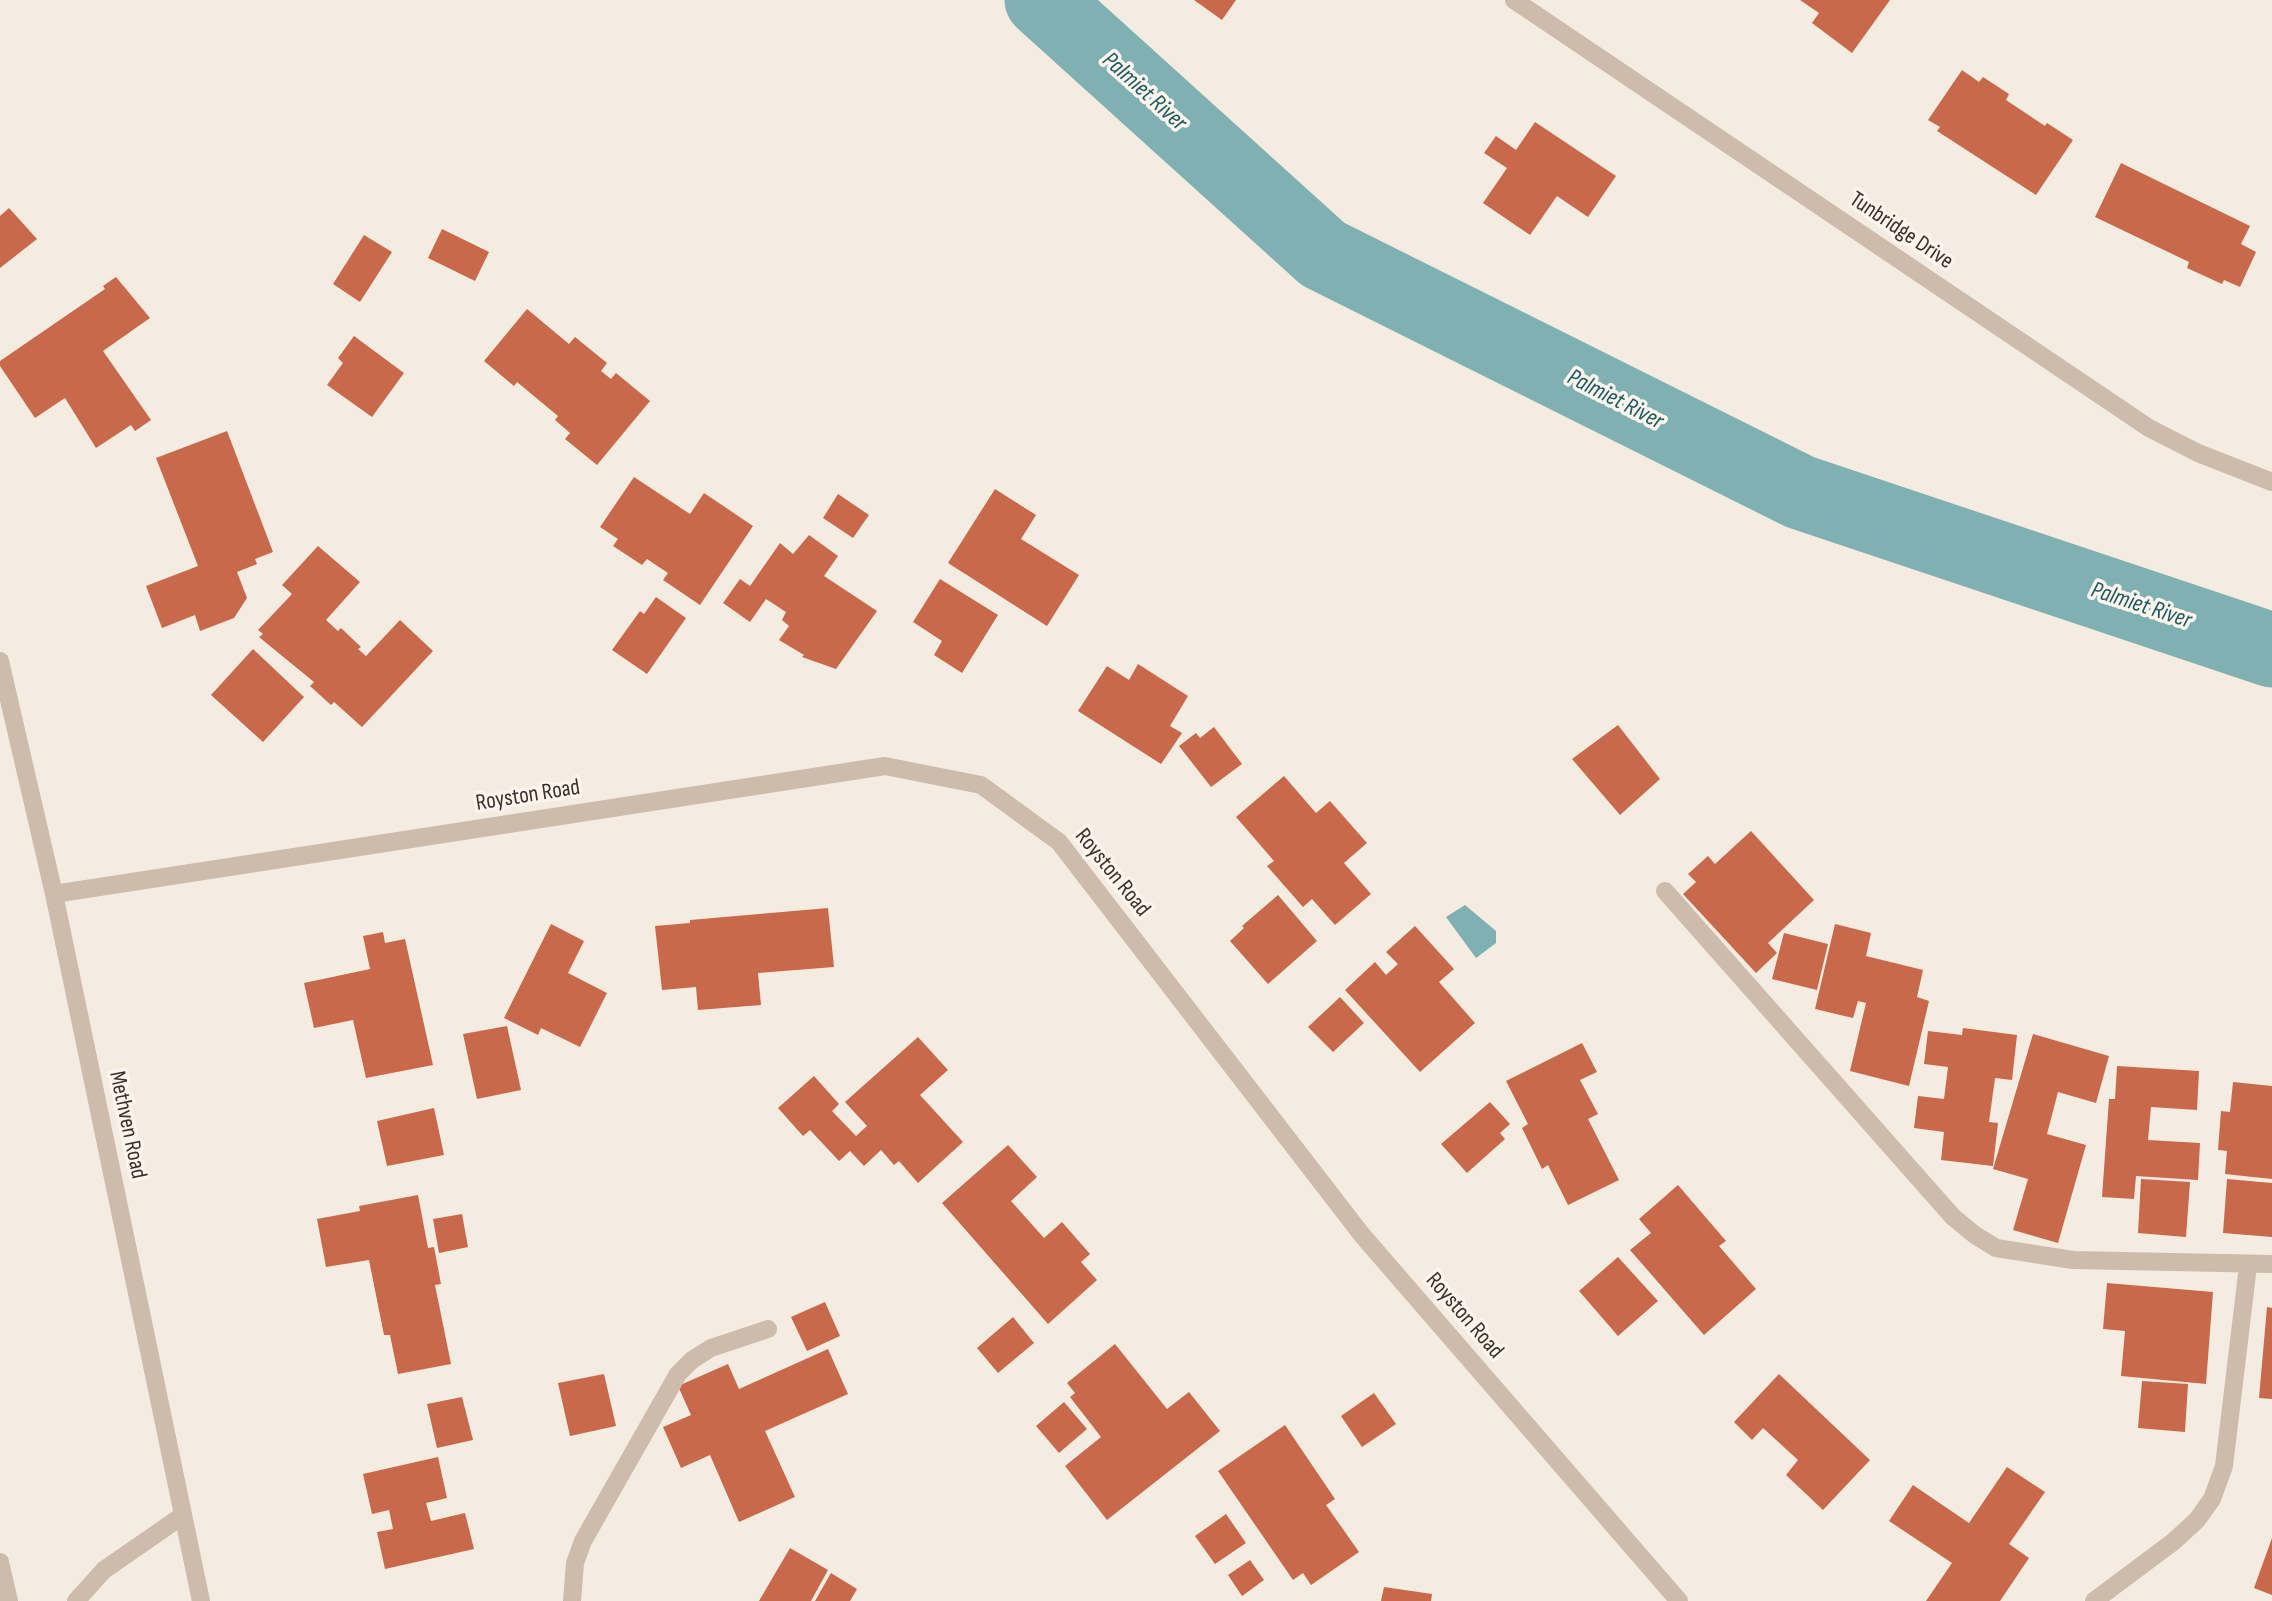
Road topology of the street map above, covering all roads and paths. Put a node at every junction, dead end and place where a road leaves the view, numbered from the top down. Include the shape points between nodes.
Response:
1 (1514, 0) edge
2 (2272, 482) edge
3 (0, 661) edge
4 (1665, 891) dead end
5 (54, 894) junction
6 (2272, 1264) edge
7 (2248, 1266) junction
8 (768, 1329) dead end
9 (183, 1516) junction
10 (0, 1562) edge
11 (9, 1601) edge
12 (76, 1601) edge
13 (201, 1601) edge
14 (572, 1601) edge
15 (1679, 1601) edge
16 (2094, 1601) edge

1 - 2 street, Tunbridge Drive via 2128,415 2198,453
3 - 5 street, Methven Road
4 - 7 street via 1953,1217 1975,1235 1996,1248 2073,1260
5 - 9 street, Methven Road
5 - 15 street, Royston Road via 885,766 981,785 1059,842 1362,1235
6 - 7 street
7 - 16 street via 2224,1466 2212,1499 2173,1542
8 - 14 street via 711,1348 678,1374 583,1541 575,1563
9 - 12 street via 104,1570
9 - 13 street, Methven Road
10 - 11 street

